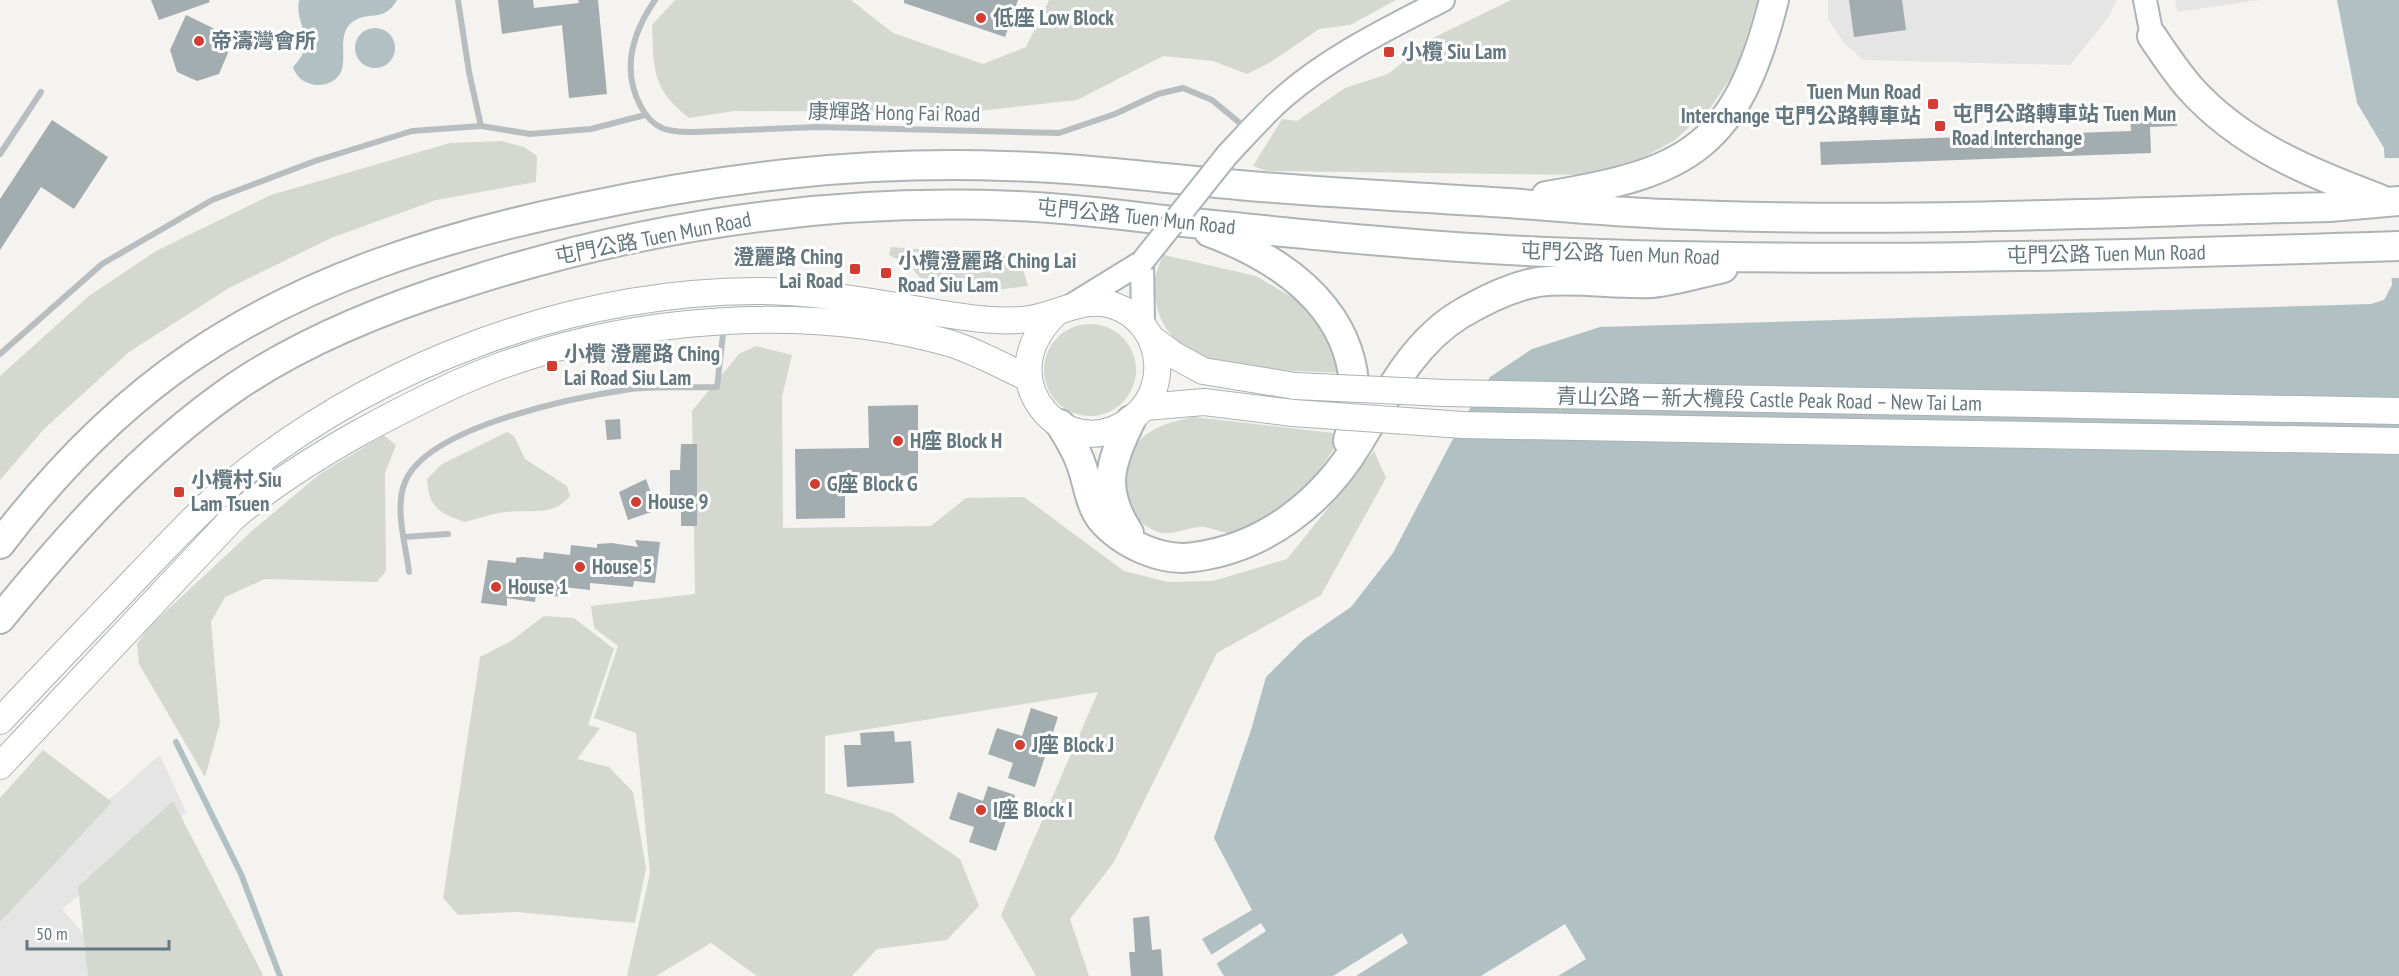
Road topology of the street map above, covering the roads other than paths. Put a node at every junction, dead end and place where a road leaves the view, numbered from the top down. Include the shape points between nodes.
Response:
1 (458, 0) edge
2 (655, 0) edge
3 (1443, 0) edge
4 (1774, 0) edge
5 (2145, 0) edge
6 (2152, 36) joint
7 (41, 92) dead end
8 (645, 115) junction
9 (481, 126) junction
10 (1250, 131) junction
11 (0, 154) edge
12 (2392, 201) edge
13 (1503, 203) junction
14 (1179, 221) junction
15 (2392, 246) edge
16 (1766, 258) junction
17 (1142, 262) junction
18 (725, 307) junction
19 (1064, 309) junction
20 (1147, 331) junction
21 (0, 354) edge
22 (1028, 378) junction
23 (2399, 411) edge
24 (1138, 414) junction
25 (1060, 424) junction
26 (2399, 441) edge
27 (1324, 488) junction
28 (448, 534) dead end
29 (404, 537) junction
30 (0, 544) edge
31 (1138, 546) junction
32 (409, 572) dead end
33 (0, 619) edge
34 (0, 721) edge
35 (0, 766) edge

1 - 9 street
2 - 8 street via 630,53 631,80
3 - 10 main road via 1336,59 1285,96
4 - 13 highway via 1763,44 1739,99 1708,138 1686,155 1641,177
5 - 6 main road
6 - 12 highway via 2190,88 2251,139 2290,163
7 - 11 street
8 - 9 street via 591,129 530,134
8 - 10 street, 康輝路 Hong Fai Road via 664,129 678,131 849,127 1059,133 1183,88 1212,100
9 - 21 street via 412,131 315,161 212,200 102,264
10 - 17 main road, bridge
12 - 13 highway, 屯門公路 Tuen Mun Road via 2330,207 1824,218 1665,214
13 - 30 highway, 屯門公路 Tuen Mun Road via 1368,196 1005,166 855,167 704,183 535,217 384,261 249,321 190,358 132,403 72,460
14 - 16 highway, 屯門公路 Tuen Mun Road via 1528,251
14 - 27 highway via 1224,238 1291,274 1322,304 1343,337 1353,373 1354,417 1347,446
14 - 33 highway, 屯門公路 Tuen Mun Road via 1011,206 805,211 686,227 596,246 413,299 303,347 238,385 182,427 120,481
15 - 16 highway, 屯門公路 Tuen Mun Road via 2047,257
16 - 27 highway via 1653,283 1538,282 1480,303 1432,336 1415,355 1358,445
17 - 19 main road
17 - 20 main road
18 - 19 main road via 758,291 833,296 972,318 1027,319
18 - 22 main road via 922,337 959,347
18 - 29 street via 717,387 632,389 533,409 469,432 424,458 412,470 401,501
18 - 34 main road via 612,306 525,328 436,361 333,415 268,457 216,498
18 - 35 main road via 494,369 437,392 265,491 233,518
19 - 20 main road via 1089,302 1105,303 1120,307
19 - 22 main road via 1042,326 1032,342
20 - 23 main road, 青山公路－新大欖段 Castle Peak Road – New Tai Lam, bridge via 1174,355 1203,371 1295,386 1457,394
20 - 24 main road via 1157,356 1158,374 1153,393
22 - 25 main road via 1037,402
24 - 25 main road via 1115,429 1098,433
24 - 26 main road, 青山公路－新大欖段 Castle Peak Road – New Tai Lam, bridge via 1204,402 1293,413 1463,425
24 - 31 highway via 1112,462 1111,489 1120,519
25 - 31 highway via 1077,451 1101,519
27 - 31 highway via 1284,524 1235,548 1179,559
28 - 29 street
29 - 32 street

